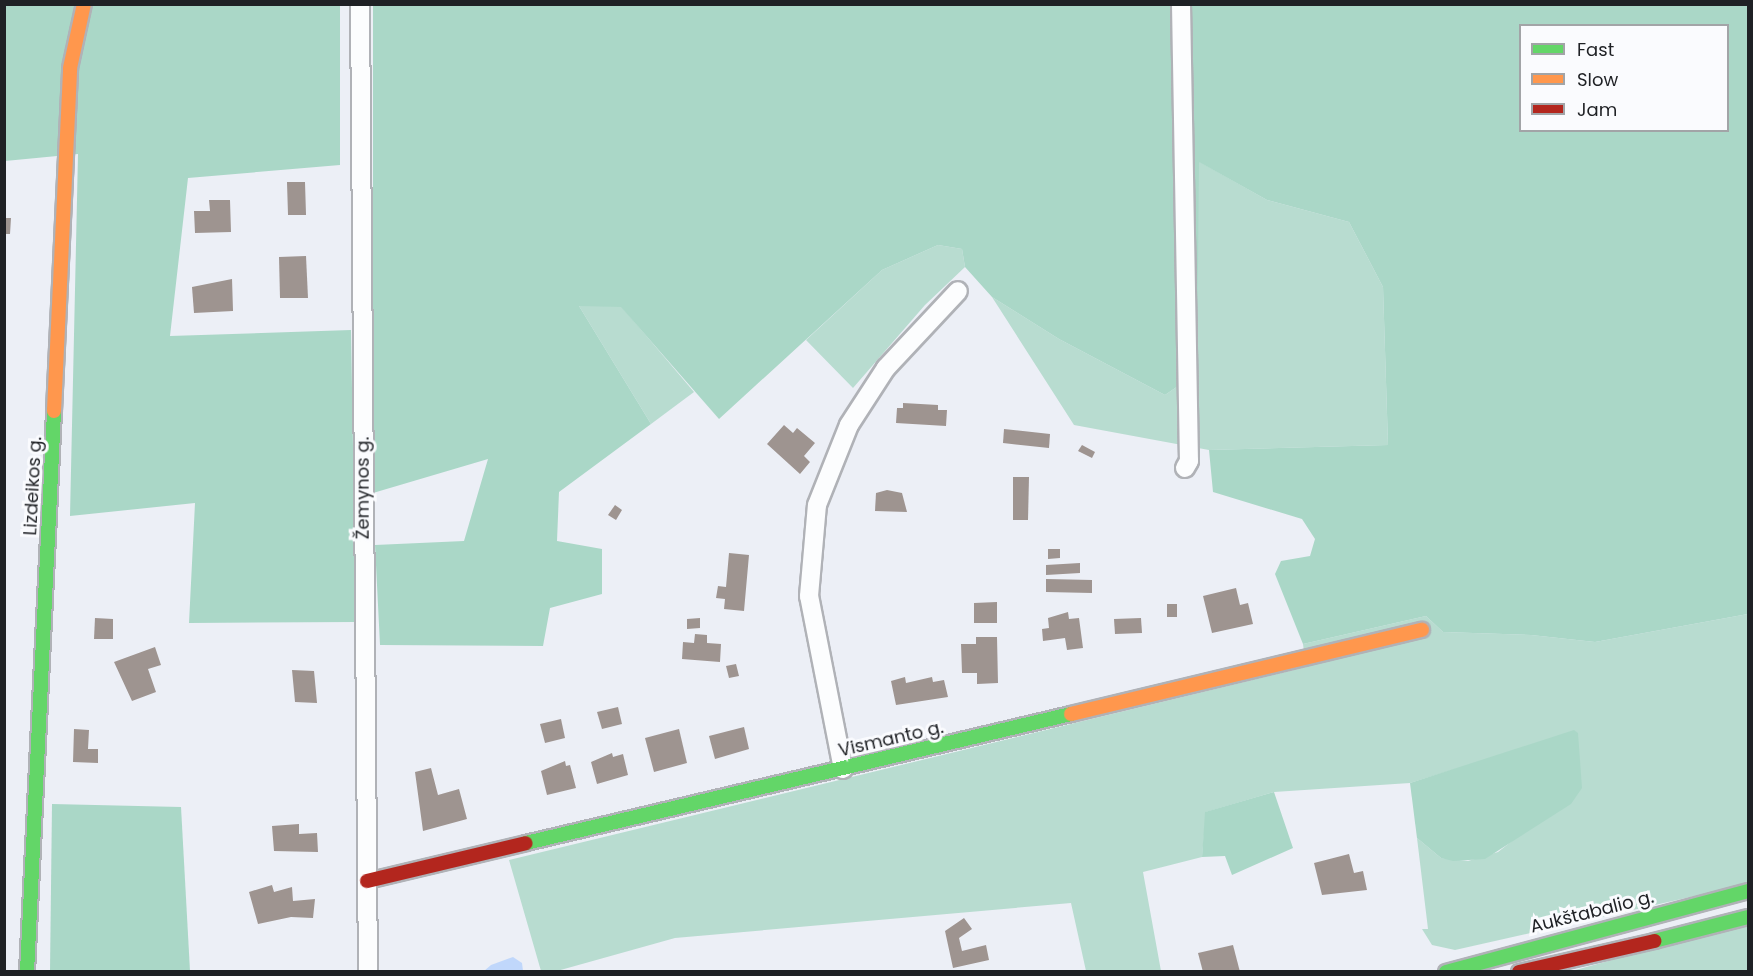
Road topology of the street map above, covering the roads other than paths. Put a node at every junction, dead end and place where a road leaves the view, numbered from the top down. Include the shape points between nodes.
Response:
1 (84, 4) edge
2 (360, 4) edge
3 (1181, 4) edge
4 (958, 291) dead end
5 (1185, 468) dead end
6 (1422, 630) dead end
7 (843, 769) junction
8 (367, 881) junction
9 (1749, 891) edge
10 (1749, 916) edge
11 (27, 972) edge
12 (368, 972) edge
13 (1446, 972) edge
14 (1519, 972) edge

1 - 11 street, Lizdeikos g. via 70,68
2 - 8 street, Žemynos g.
3 - 5 street via 1190,461
4 - 7 street via 886,368 849,425 817,505 809,596
6 - 7 street, Vismanto g.
7 - 8 street, Vismanto g.
8 - 12 street, Žemynos g.
9 - 13 street, Aukštabalio g.
10 - 14 street via 1717,927

